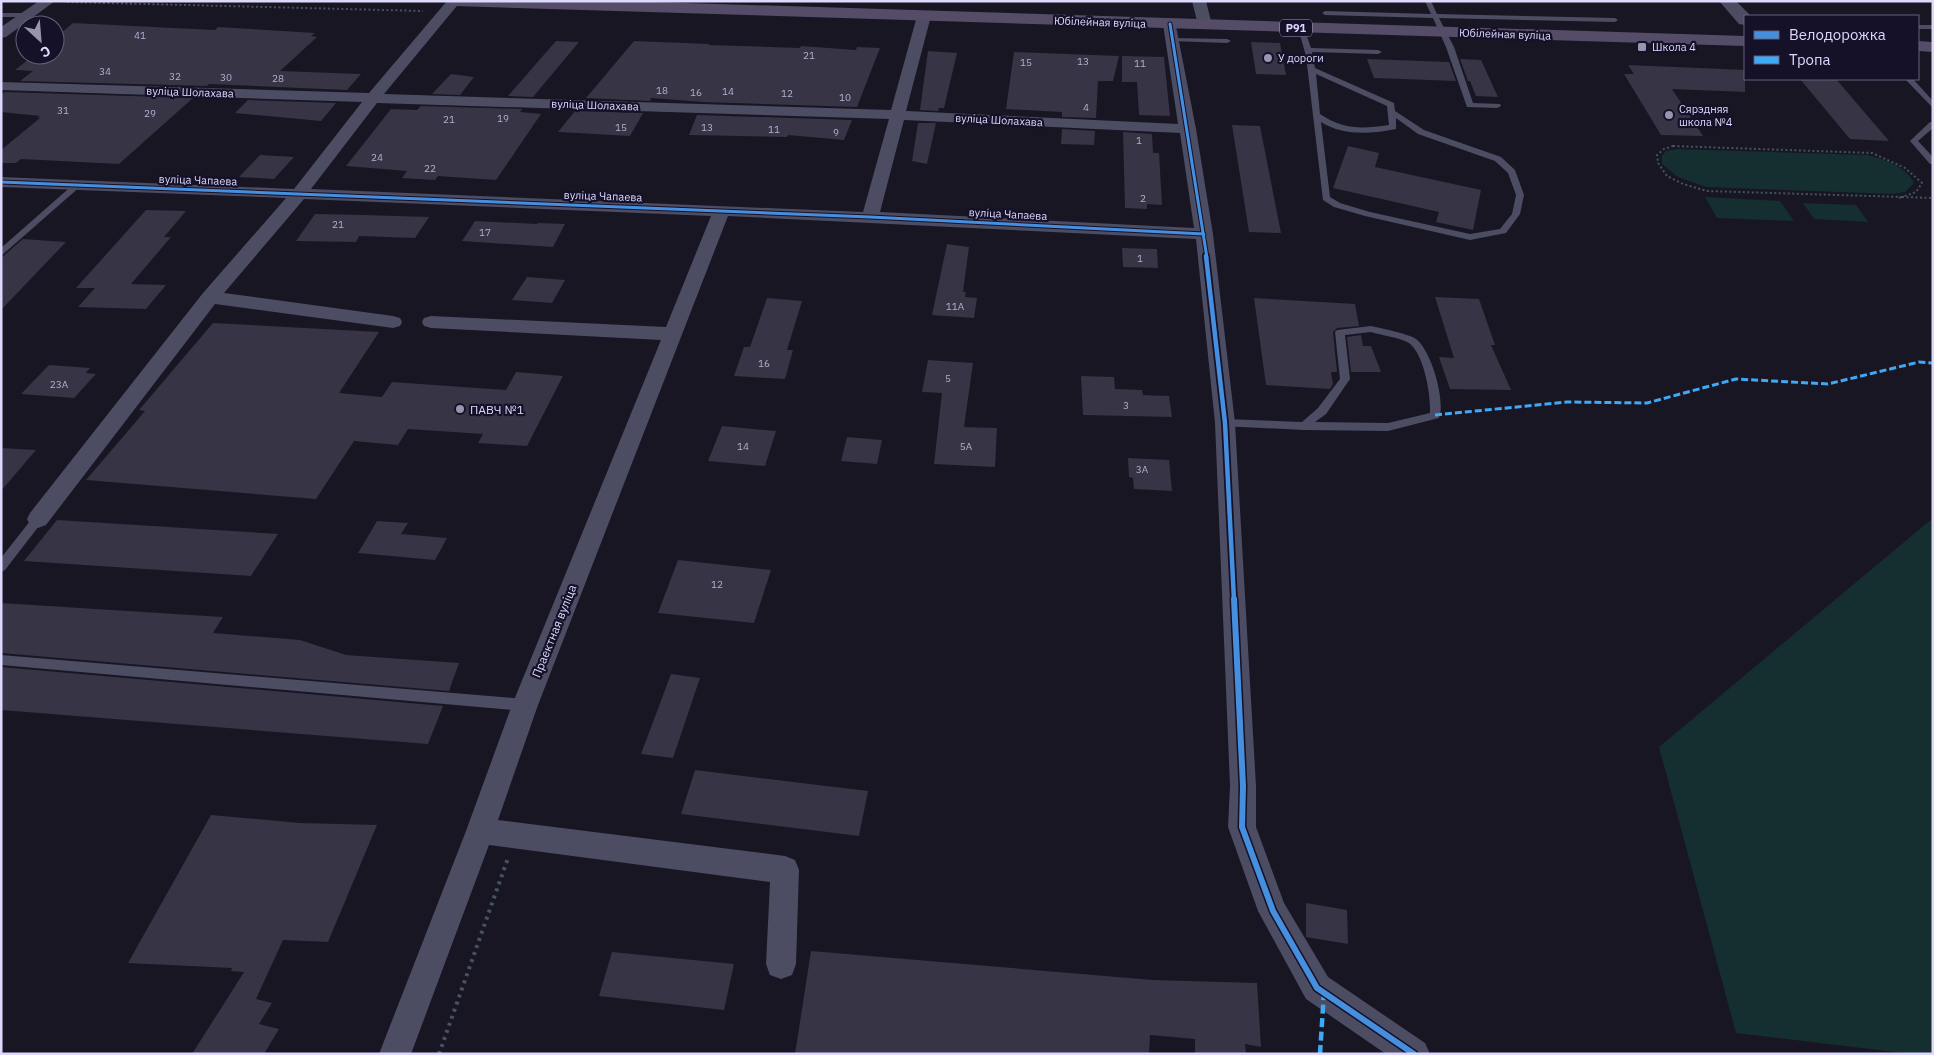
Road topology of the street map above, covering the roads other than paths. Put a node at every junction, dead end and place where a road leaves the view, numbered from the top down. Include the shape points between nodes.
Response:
1 (48, 1) edge
2 (455, 1) edge
3 (1199, 1) edge
4 (1428, 1) edge
5 (1727, 1) edge
6 (1325, 12) dead end
7 (1, 15) edge
8 (15, 15) edge
9 (28, 15) edge
10 (924, 16) junction
11 (1435, 16) junction
12 (1744, 19) edge
13 (1615, 20) dead end
14 (15, 24) edge
15 (1204, 26) junction
16 (1919, 27) edge
17 (1933, 27) edge
18 (1301, 28) junction
19 (1171, 32) junction
20 (1443, 32) junction
21 (1, 34) edge
22 (1227, 41) dead end
23 (1744, 41) edge
24 (1919, 46) edge
25 (1933, 47) edge
26 (1308, 50) junction
27 (1378, 52) dead end
28 (1311, 70) junction
29 (1910, 80) edge
30 (1, 86) edge
31 (373, 98) junction
32 (1497, 106) dead end
33 (1933, 106) edge
34 (1392, 111) junction
35 (898, 115) junction
36 (1316, 115) junction
37 (1933, 124) edge
38 (1188, 128) junction
39 (1933, 162) edge
40 (1, 182) edge
41 (78, 185) junction
42 (299, 194) junction
43 (721, 212) junction
44 (870, 217) junction
45 (1204, 234) junction
46 (1, 253) edge
47 (210, 297) junction
48 (393, 322) dead end
49 (431, 322) dead end
50 (672, 334) junction
51 (1225, 423) junction
52 (1304, 426) junction
53 (38, 519) joint
54 (1, 567) edge
55 (1, 660) edge
56 (525, 705) junction
57 (480, 831) junction
58 (781, 964) dead end
59 (395, 1054) edge
60 (1414, 1054) edge

1 - 9 street
2 - 10 main road, Юбілейная вуліца / Р91
2 - 31 street
3 - 15 street
4 - 11 lane
5 - 12 street
6 - 11 lane
7 - 8 lane
10 - 19 main road, Юбілейная вуліца / Р91
10 - 35 street
11 - 13 lane
11 - 20 lane
14 - 21 street
15 - 18 main road, Юбілейная вуліца / Р91
15 - 19 main road, Юбілейная вуліца / Р91
16 - 17 lane
18 - 20 main road, Юбілейная вуліца / Р91
18 - 26 lane
19 - 22 lane
19 - 38 street
20 - 23 main road, Юбілейная вуліца / Р91
20 - 32 lane via 1470,105
24 - 25 main road
26 - 27 lane
26 - 28 lane
28 - 34 lane via 1391,105
28 - 36 lane
29 - 33 lane
30 - 31 street, вуліца Шолахава
31 - 35 street, вуліца Шолахава
31 - 42 street
34 - 36 lane via 1393,127 1362,131 1333,126
34 - 36 lane via 1421,132 1498,160 1512,172 1520,195 1516,214 1503,230 1470,237 1337,205 1326,198
35 - 38 street, вуліца Шолахава
35 - 44 street
37 - 39 lane via 1914,141
38 - 45 street
40 - 41 street, вуліца Чапаева
41 - 42 street, вуліца Чапаева
41 - 46 lane
42 - 43 street, вуліца Чапаева
42 - 47 street
43 - 44 street, вуліца Чапаева
43 - 50 street, Праектная вуліца
44 - 45 street, вуліца Чапаева
45 - 51 street
47 - 48 street
47 - 53 street
49 - 50 street
50 - 56 street, Праектная вуліца
51 - 52 lane
51 - 60 street via 1243,786 1242,827 1272,911 1317,988
52 - 52 lane via 1322,411 1345,379 1340,332 1371,329 1412,341 1424,356 1436,398 1435,415 1388,427
53 - 54 lane
55 - 56 lane
56 - 57 street, Праектная вуліца
57 - 58 street via 785,870
57 - 59 street, Праектная вуліца

